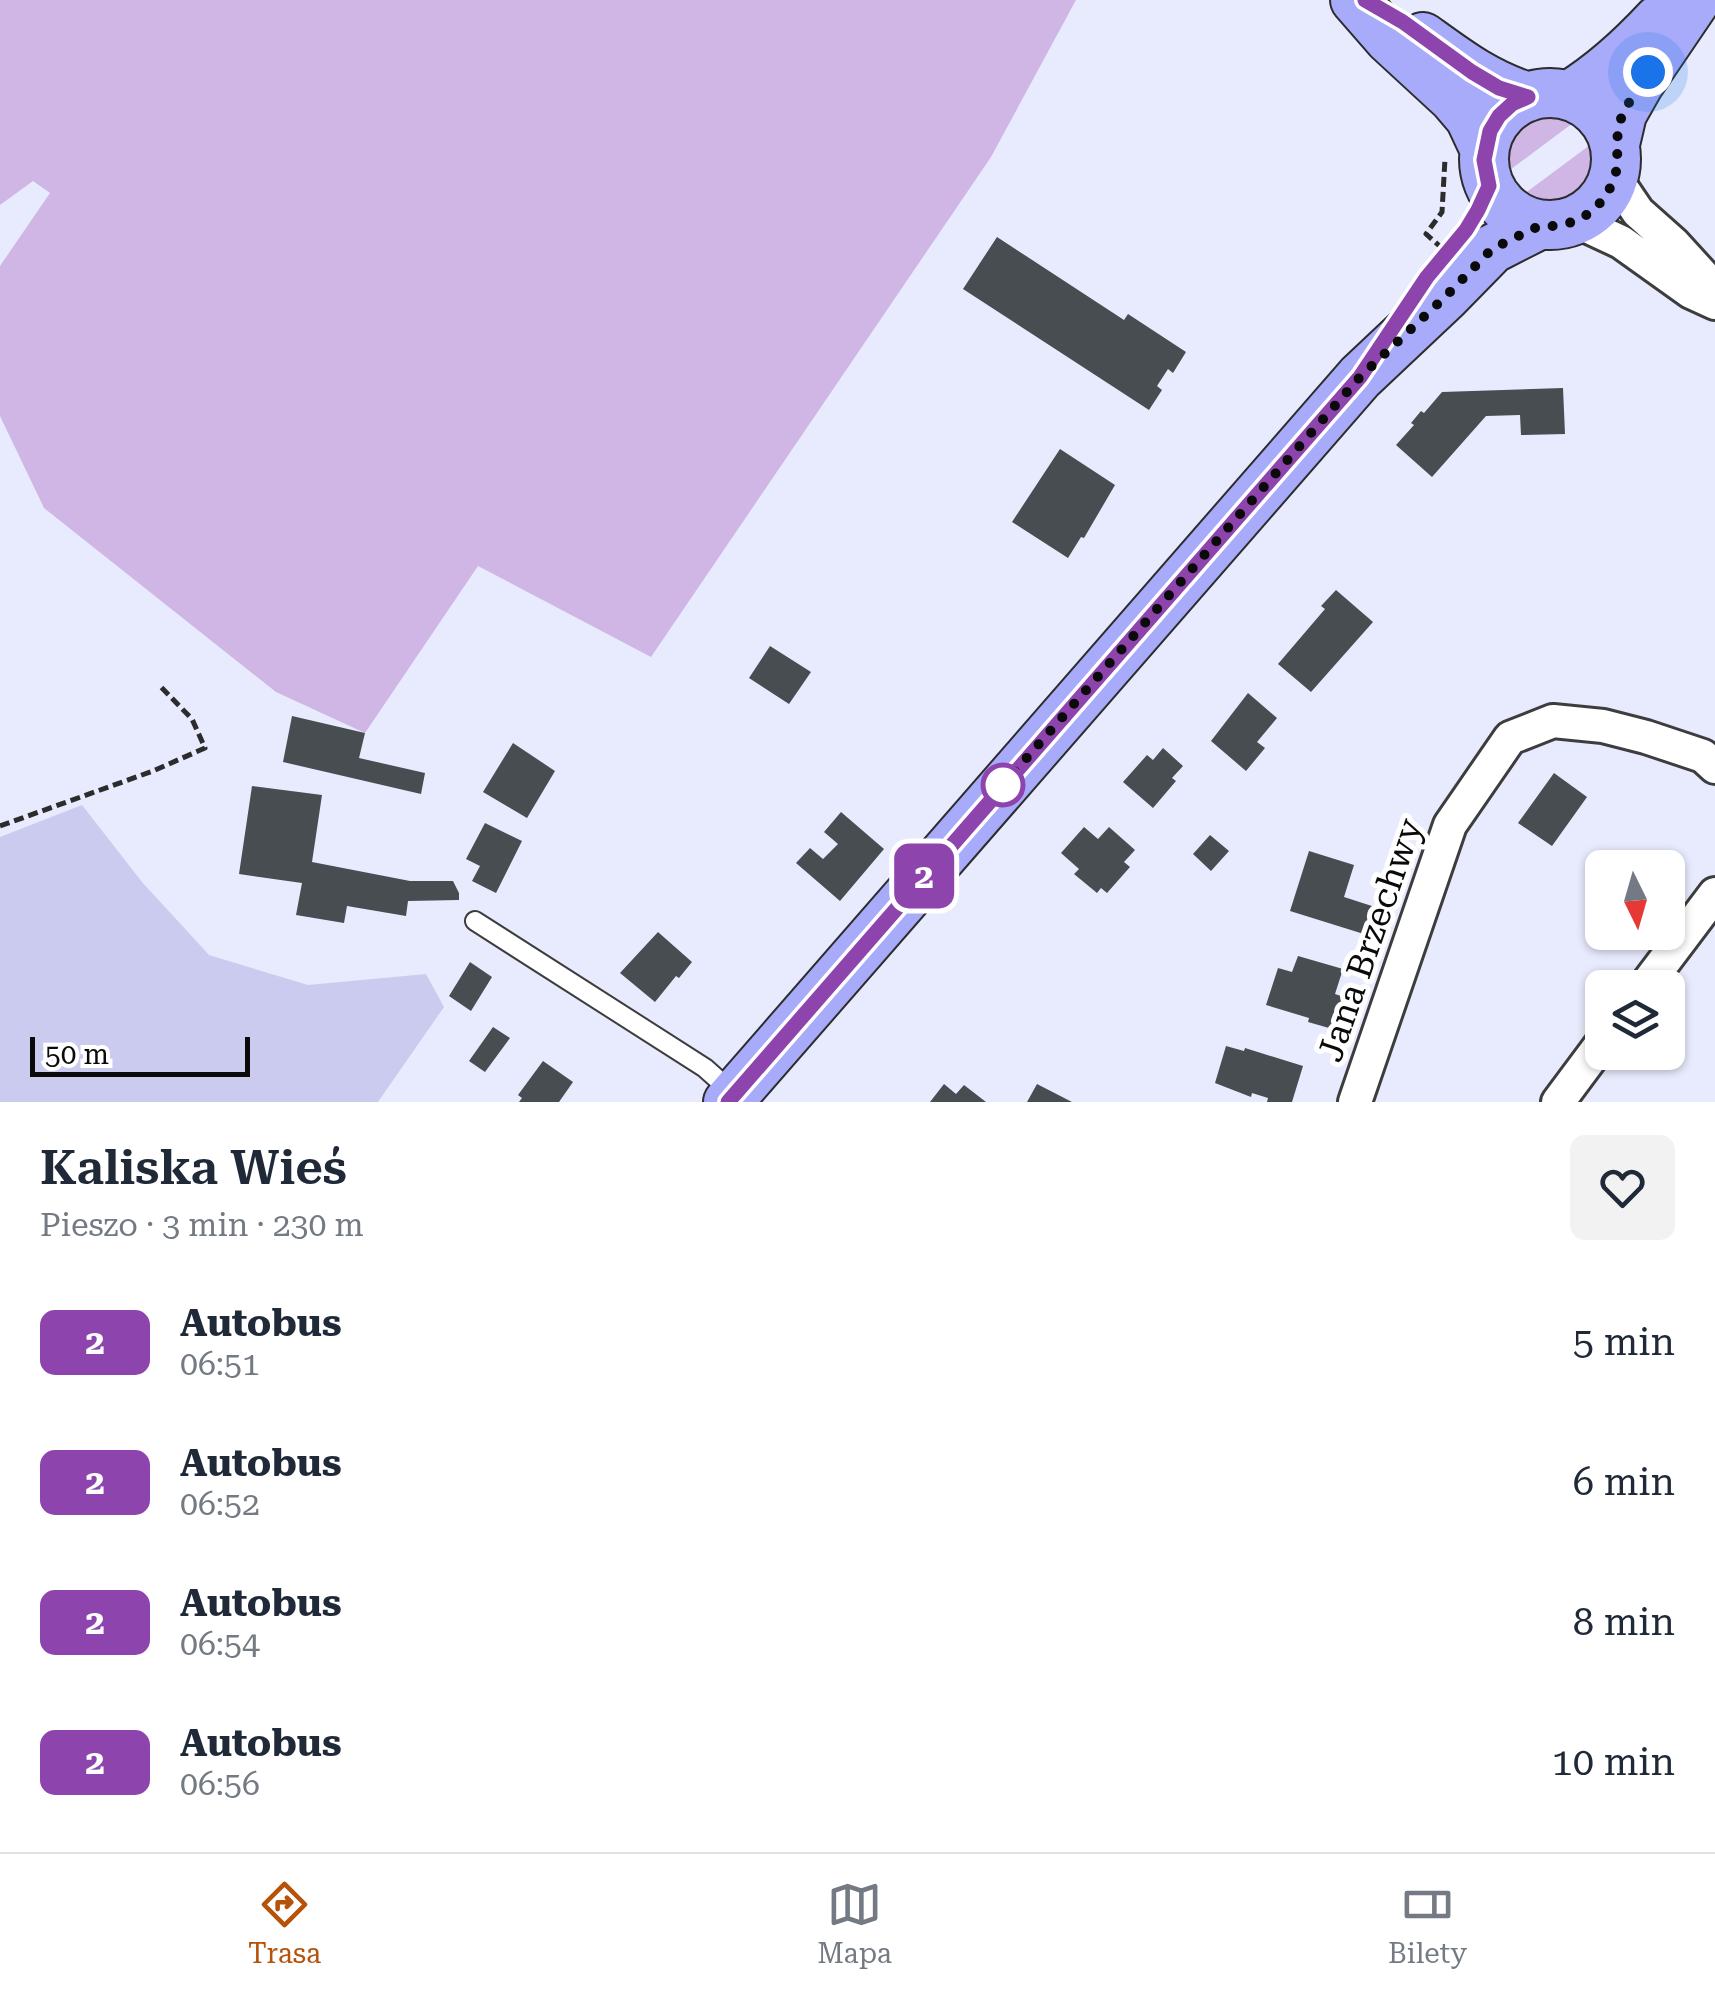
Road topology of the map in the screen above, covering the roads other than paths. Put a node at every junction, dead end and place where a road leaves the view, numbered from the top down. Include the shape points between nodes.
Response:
1 (1355, 0) edge
2 (1365, 0) edge
3 (1680, 0) edge
4 (1696, 0) edge
5 (1549, 96) junction
6 (1615, 161) junction
7 (1473, 162) junction
8 (1558, 223) junction
9 (1715, 289) edge
10 (1715, 303) edge
11 (1360, 377) junction
12 (1715, 767) edge
13 (1715, 894) edge
14 (475, 921) dead end
15 (1658, 970) edge
16 (1585, 1066) edge
17 (732, 1098) edge
18 (1355, 1102) edge
19 (1558, 1102) edge

1 - 7 main road via 1470,118
2 - 5 main road via 1499,88
3 - 5 main road via 1596,80
4 - 6 main road via 1622,114
5 - 6 main road via 1590,106 1606,123
5 - 7 main road via 1512,104
6 - 8 main road via 1606,196 1593,211
6 - 9 street via 1638,212
7 - 8 main road via 1518,218
7 - 11 main road via 1478,210
8 - 10 street via 1621,242
8 - 11 main road via 1492,249
11 - 17 main road
12 - 18 street, Jana Brzechwy via 1703,756 1603,726 1553,721 1510,738 1450,825
13 - 15 street
14 - 17 lane via 705,1068
16 - 19 street

